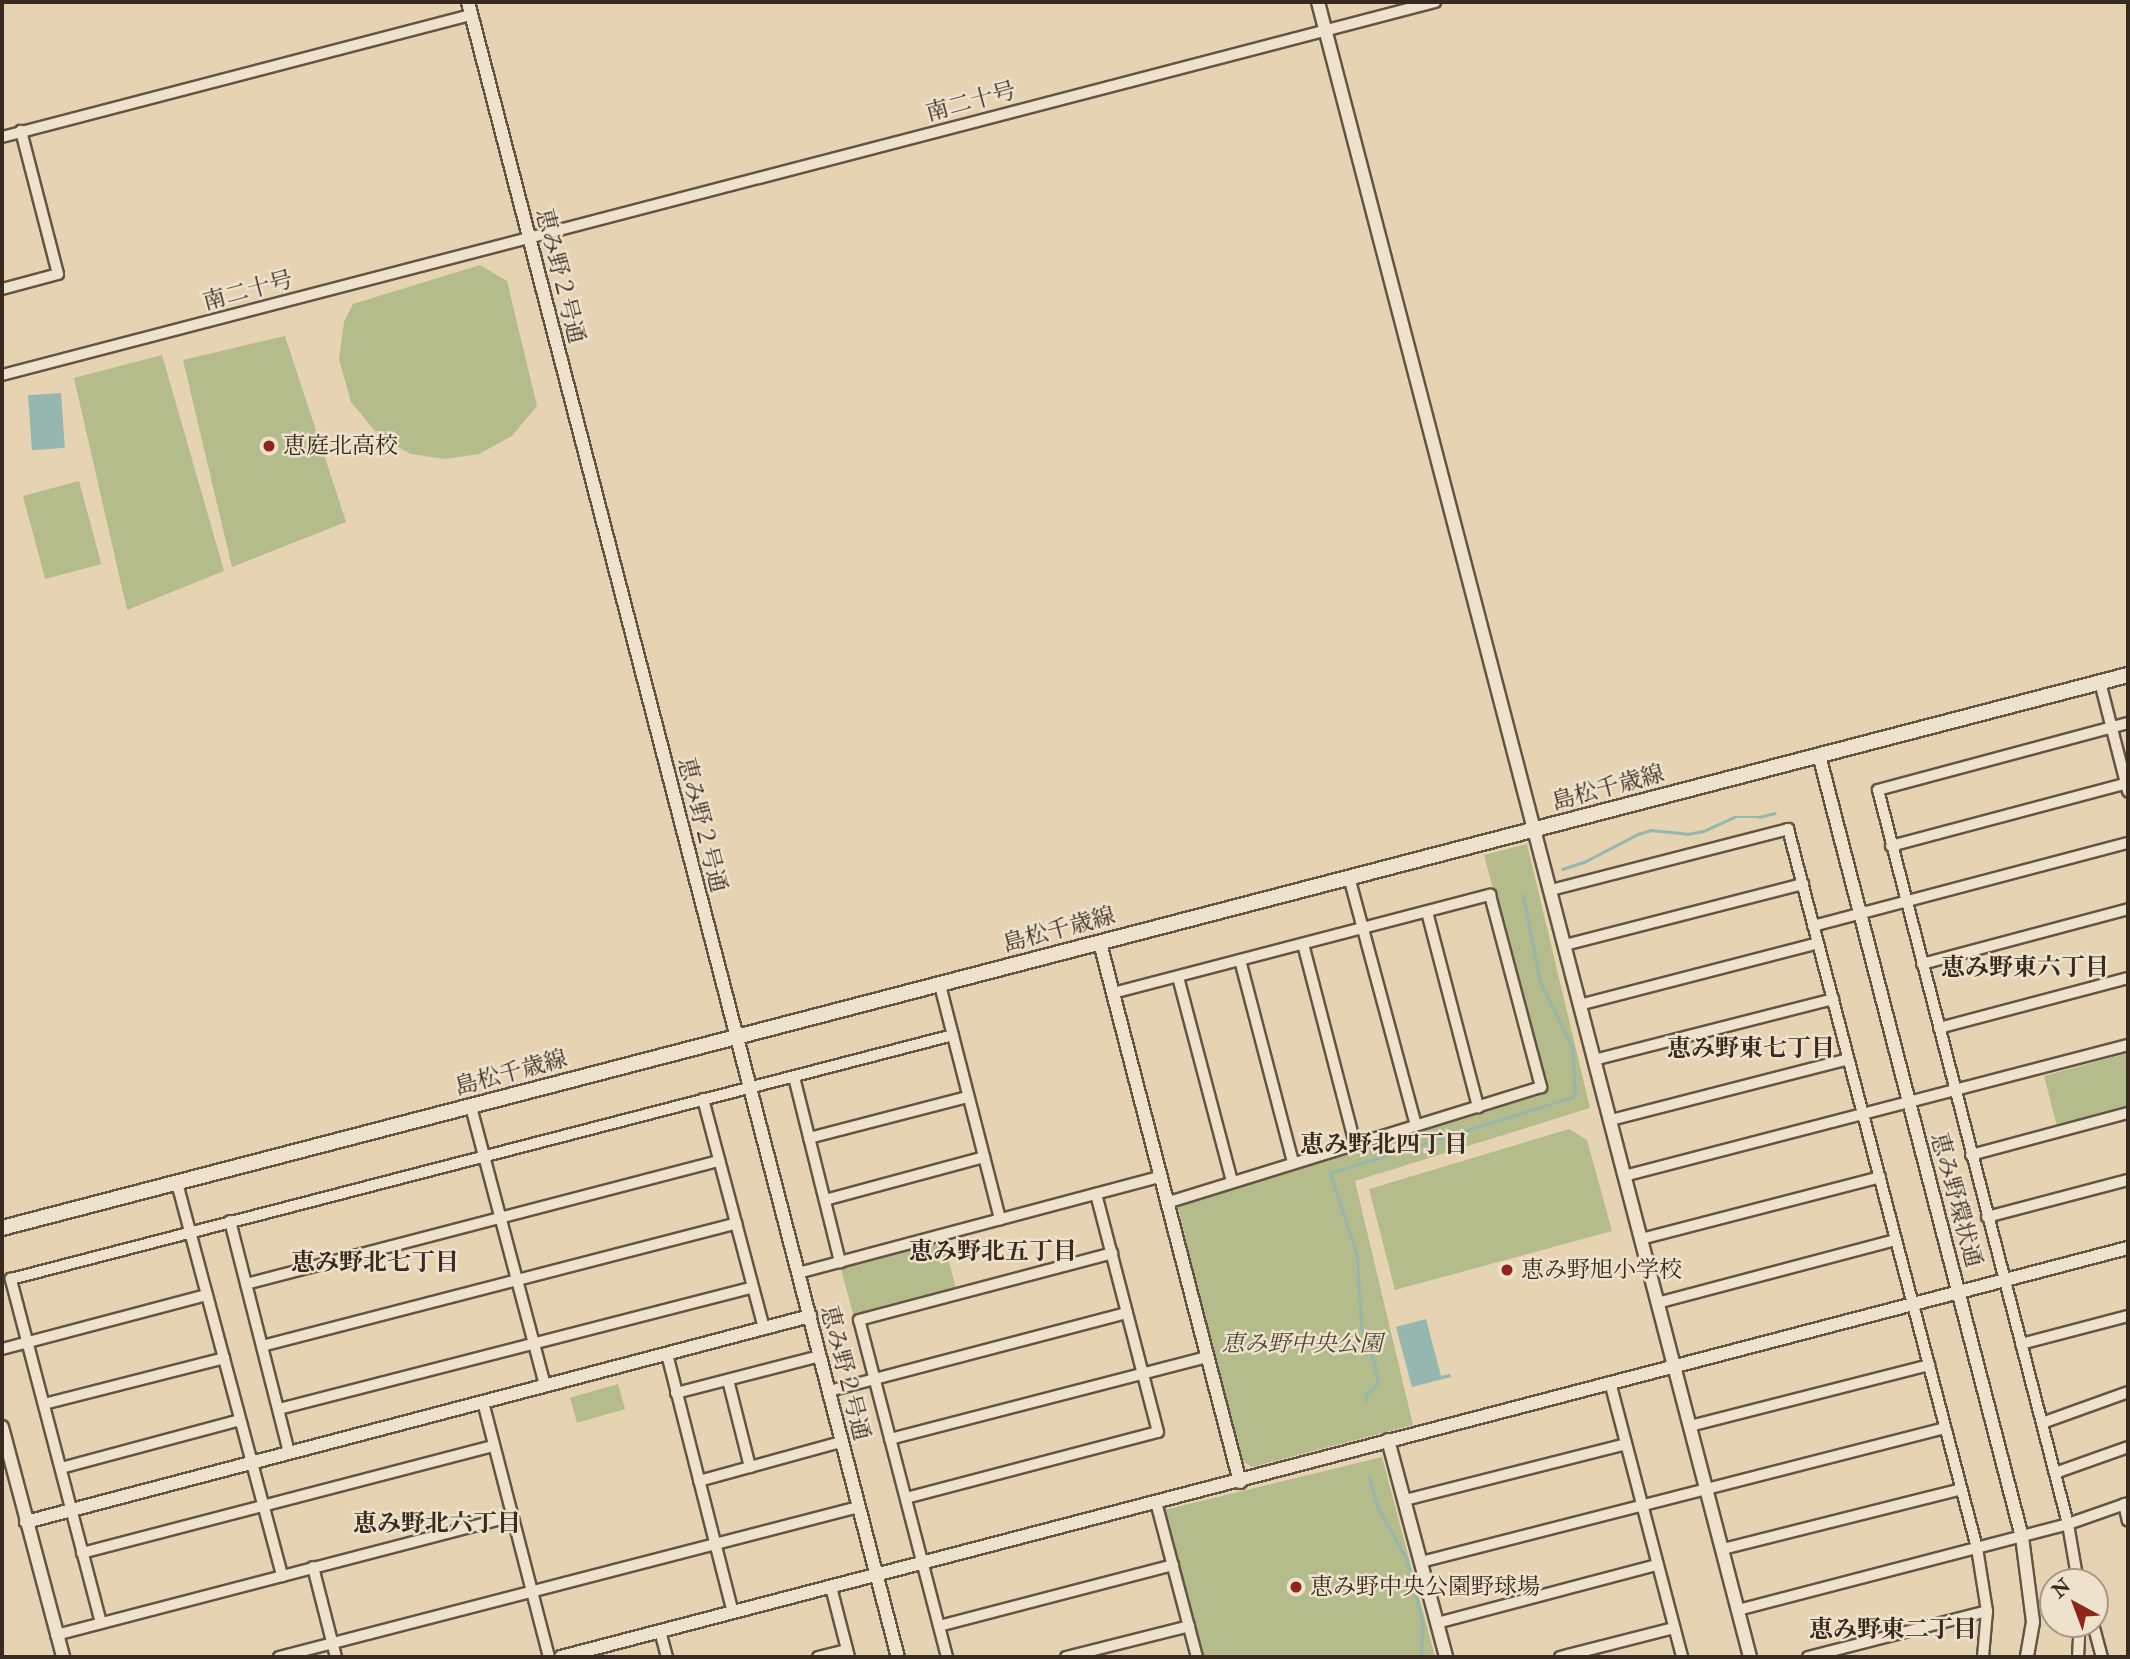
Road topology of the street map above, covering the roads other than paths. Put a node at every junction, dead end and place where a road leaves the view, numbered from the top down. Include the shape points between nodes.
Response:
1 (1318, 2) edge
2 (1435, 2) edge
3 (465, 13) edge
4 (1325, 30) junction
5 (21, 131) junction
6 (2, 137) edge
7 (523, 238) junction
8 (2, 289) edge
9 (2, 375) edge
10 (2128, 675) edge
11 (2100, 682) junction
12 (2128, 723) edge
13 (2112, 727) junction
14 (1819, 755) junction
15 (2128, 786) edge
16 (1536, 831) junction
17 (2128, 843) edge
18 (1891, 846) junction
19 (1349, 877) junction
20 (1803, 884) junction
21 (1551, 890) junction
22 (1906, 901) junction
23 (2128, 909) edge
24 (1427, 912) junction
25 (1860, 913) junction
26 (1814, 926) junction
27 (1364, 928) junction
28 (1100, 943) junction
29 (1818, 943) junction
30 (1303, 944) junction
31 (1565, 945) junction
32 (1240, 960) junction
33 (1922, 964) junction
34 (1178, 977) junction
35 (2128, 978) edge
36 (940, 985) junction
37 (1113, 993) junction
38 (1833, 999) junction
39 (1580, 1005) junction
40 (1939, 1028) junction
41 (953, 1035) junction
42 (735, 1037) junction
43 (2128, 1045) edge
44 (1848, 1059) junction
45 (1594, 1060) junction
46 (794, 1077) junction
47 (748, 1087) junction
48 (1954, 1090) junction
49 (968, 1097) junction
50 (703, 1099) junction
51 (1909, 1102) junction
52 (471, 1107) junction
53 (1478, 1107) junction
54 (2128, 1112) edge
55 (1863, 1115) junction
56 (1611, 1120) junction
57 (1416, 1125) junction
58 (809, 1138) junction
59 (1355, 1144) junction
60 (1971, 1155) junction
61 (484, 1156) junction
62 (984, 1157) junction
63 (719, 1161) junction
64 (1293, 1162) junction
65 (1624, 1176) junction
66 (1160, 1177) junction
67 (1880, 1177) junction
68 (2128, 1180) edge
69 (1232, 1182) junction
70 (177, 1183) junction
71 (1096, 1194) junction
72 (825, 1200) junction
73 (1167, 1203) junction
74 (1987, 1216) junction
75 (501, 1218) junction
76 (1000, 1219) junction
77 (230, 1221) junction
78 (736, 1223) junction
79 (2, 1228) edge
80 (191, 1231) junction
81 (1641, 1238) junction
82 (1896, 1240) junction
83 (2128, 1248) edge
84 (1112, 1253) junction
85 (840, 1262) junction
86 (798, 1273) junction
87 (516, 1281) junction
88 (2004, 1281) junction
89 (246, 1284) junction
90 (753, 1287) junction
91 (1959, 1293) junction
92 (207, 1295) junction
93 (1657, 1303) junction
94 (1913, 1305) junction
95 (1127, 1313) junction
96 (2128, 1315) edge
97 (810, 1316) junction
98 (764, 1329) junction
99 (28, 1342) junction
100 (534, 1343) junction
101 (2021, 1344) junction
102 (262, 1346) junction
103 (2, 1349) edge
104 (667, 1354) junction
105 (820, 1356) junction
106 (1206, 1357) junction
107 (225, 1358) junction
108 (1929, 1365) junction
109 (1674, 1366) junction
110 (1142, 1372) junction
111 (874, 1379) junction
112 (728, 1380) junction
113 (1610, 1382) junction
114 (545, 1386) junction
115 (829, 1391) junction
116 (2128, 1392) edge
117 (676, 1393) junction
118 (483, 1402) junction
119 (44, 1405) junction
120 (279, 1409) junction
121 (240, 1420) junction
122 (2042, 1423) junction
123 (1690, 1426) junction
124 (2, 1427) edge
125 (1945, 1428) junction
126 (890, 1439) junction
127 (1388, 1440) junction
128 (841, 1442) junction
129 (1626, 1444) junction
130 (493, 1446) junction
131 (2128, 1447) edge
132 (289, 1452) junction
133 (251, 1462) junction
134 (750, 1467) junction
135 (61, 1468) junction
136 (2055, 1473) junction
137 (699, 1481) junction
138 (1240, 1482) junction
139 (1705, 1488) junction
140 (1961, 1489) junction
141 (906, 1498) junction
142 (1405, 1500) junction
143 (1156, 1502) junction
144 (2126, 1504) edge
145 (1642, 1505) junction
146 (263, 1506) junction
147 (858, 1507) junction
148 (71, 1508) junction
149 (512, 1516) junction
150 (2128, 1521) edge
151 (26, 1522) junction
152 (2068, 1524) junction
153 (2022, 1537) junction
154 (716, 1543) junction
155 (1977, 1548) junction
156 (1723, 1549) junction
157 (82, 1553) junction
158 (1421, 1562) junction
159 (922, 1563) junction
160 (1657, 1565) junction
161 (1173, 1566) junction
162 (313, 1567) junction
163 (2076, 1568) edge
164 (876, 1575) junction
165 (282, 1576) junction
166 (831, 1587) junction
167 (531, 1591) junction
168 (1738, 1610) junction
169 (1987, 1611) junction
170 (733, 1612) junction
171 (101, 1623) junction
172 (1437, 1623) junction
173 (939, 1626) junction
174 (1189, 1626) junction
175 (1674, 1628) junction
176 (660, 1631) junction
177 (56, 1634) junction
178 (2079, 1638) edge
179 (2097, 1638) edge
180 (333, 1643) junction
181 (848, 1653) edge
182 (63, 1657) edge
183 (279, 1657) edge
184 (337, 1657) edge
185 (549, 1657) edge
186 (561, 1657) edge
187 (667, 1657) edge
188 (818, 1657) edge
189 (898, 1657) edge
190 (947, 1657) edge
191 (1066, 1657) edge
192 (1197, 1657) edge
193 (1446, 1657) edge
194 (1560, 1657) edge
195 (1682, 1657) edge
196 (1750, 1657) edge
197 (1808, 1657) edge
198 (1983, 1657) edge
199 (2027, 1657) edge
200 (2078, 1657) edge
201 (2102, 1657) edge

1 - 4 street
2 - 4 street, 南二十号
3 - 5 street
3 - 7 street, 恵み野２号通
4 - 7 street, 南二十号
4 - 16 street
5 - 6 street
5 - 8 street via 58,274
7 - 9 street, 南二十号
7 - 42 street, 恵み野２号通
10 - 11 main road, 島松千歳線
11 - 13 street
11 - 14 main road, 島松千歳線
12 - 13 street
13 - 15 street
13 - 18 street via 1878,790
14 - 16 main road, 島松千歳線
14 - 25 street, 恵み野環状通
15 - 18 street
16 - 19 main road, 島松千歳線
16 - 21 street
17 - 22 street
18 - 22 street
19 - 27 street
19 - 28 main road, 島松千歳線
20 - 21 street via 1788,829
20 - 26 street
20 - 31 street
21 - 31 street
22 - 25 street
22 - 33 street
23 - 33 street
24 - 27 street
24 - 53 street
24 - 53 street via 1490,895 1538,1074 1541,1087
25 - 26 street
25 - 51 street, 恵み野環状通
26 - 29 street
27 - 30 street
27 - 57 street
28 - 36 main road, 島松千歳線
28 - 37 street
29 - 38 street
29 - 39 street
30 - 32 street
30 - 59 street
31 - 39 street
32 - 34 street
32 - 64 street
33 - 40 street
34 - 37 street
34 - 69 street
35 - 40 street
36 - 41 street
36 - 42 main road, 島松千歳線
37 - 66 street
38 - 44 street
38 - 45 street
39 - 45 street
40 - 48 street
41 - 46 street
41 - 49 street
42 - 47 street, 恵み野２号通
42 - 52 main road, 島松千歳線
43 - 48 street
44 - 55 street
44 - 56 street
45 - 56 street
46 - 47 street
46 - 58 street
47 - 50 street
47 - 86 street, 恵み野２号通
48 - 51 street
48 - 60 street
49 - 58 street
49 - 62 street
50 - 61 street
50 - 63 street
51 - 55 street
51 - 91 street, 恵み野環状通
52 - 61 street
52 - 70 main road, 島松千歳線
53 - 57 street
54 - 60 street
55 - 65 street
55 - 67 street
56 - 65 street
57 - 59 street
58 - 72 street
59 - 64 street
60 - 74 street
61 - 75 street
61 - 77 street
62 - 72 street
62 - 76 street
63 - 75 street
63 - 78 street
64 - 69 street
65 - 81 street
66 - 71 street
66 - 73 street
67 - 81 street
67 - 82 street
68 - 74 street
69 - 73 street
70 - 79 main road, 島松千歳線
70 - 80 street
71 - 76 street
71 - 84 street
72 - 85 street
73 - 106 street
74 - 88 street
75 - 87 street
75 - 89 street
76 - 85 street
77 - 80 street
77 - 89 street
78 - 87 street
78 - 90 street
80 - 92 street
80 - 99 street via 11,1279
81 - 93 street
82 - 93 street
82 - 94 street
83 - 88 street
84 - 95 street
84 - 111 street via 859,1320
85 - 86 street
86 - 97 street, 恵み野２号通
87 - 100 street
87 - 102 street
88 - 91 street
88 - 101 street
89 - 102 street
90 - 98 street
90 - 100 street
91 - 94 street
91 - 153 street, 恵み野環状通
92 - 99 street
92 - 107 street
93 - 109 street
94 - 108 street
94 - 109 street
95 - 110 street
95 - 111 street
96 - 101 street
97 - 98 street
97 - 105 street, 恵み野２号通
98 - 104 street
99 - 103 street
99 - 119 street
100 - 114 street
100 - 120 street
101 - 122 street
102 - 120 street
104 - 114 street
104 - 117 street
105 - 112 street
105 - 115 street, 恵み野２号通
106 - 110 street
106 - 138 street
107 - 119 street
107 - 121 street
108 - 123 street
108 - 125 street
109 - 113 street
109 - 123 street
110 - 126 street
110 - 141 street via 1158,1432
111 - 115 street
111 - 126 street
112 - 117 street
112 - 134 street
113 - 127 street
113 - 129 street
114 - 118 street
115 - 128 street, 恵み野２号通
116 - 122 street
117 - 137 street
118 - 130 street
118 - 132 street
119 - 135 street
120 - 132 street
121 - 133 street
121 - 135 street
122 - 136 street
123 - 139 street
124 - 151 street
125 - 139 street
125 - 140 street
126 - 141 street
127 - 138 street
127 - 142 street
128 - 134 street
128 - 147 street, 恵み野２号通
129 - 142 street
129 - 145 street
130 - 146 street
130 - 149 street
131 - 136 street
132 - 133 street
133 - 146 street
133 - 148 street
134 - 137 street
135 - 148 street
136 - 152 street
137 - 154 street
138 - 143 street
139 - 145 street
139 - 156 street
140 - 155 street
140 - 156 street
141 - 159 street
142 - 158 street
143 - 159 street
143 - 161 street
144 - 150 street
144 - 152 street
145 - 158 street
145 - 160 street
146 - 157 street
146 - 165 street
147 - 154 street
147 - 164 street, 恵み野２号通
148 - 151 street
148 - 157 street
149 - 162 street
149 - 167 street
151 - 177 street
152 - 153 street
152 - 163 street
153 - 155 street
153 - 199 street, 恵み野環状通 via 2033,1622
154 - 167 street
154 - 170 street
155 - 168 street
155 - 169 street
156 - 168 street
157 - 171 street
158 - 172 street
159 - 164 street
159 - 173 street
160 - 172 street
160 - 175 street
161 - 173 street
161 - 174 street
162 - 165 street
162 - 180 street
164 - 166 street
164 - 189 street, 恵み野２号通
165 - 171 street
166 - 170 street
166 - 181 street
167 - 180 street
167 - 185 street
168 - 196 street
169 - 197 street
169 - 198 street
170 - 176 street
171 - 177 street
172 - 193 street
173 - 190 street
174 - 191 street
174 - 192 street
175 - 194 street
175 - 195 street
176 - 186 street
176 - 187 street
177 - 182 street
178 - 200 street
179 - 201 street
180 - 183 street
180 - 184 street
181 - 188 street

